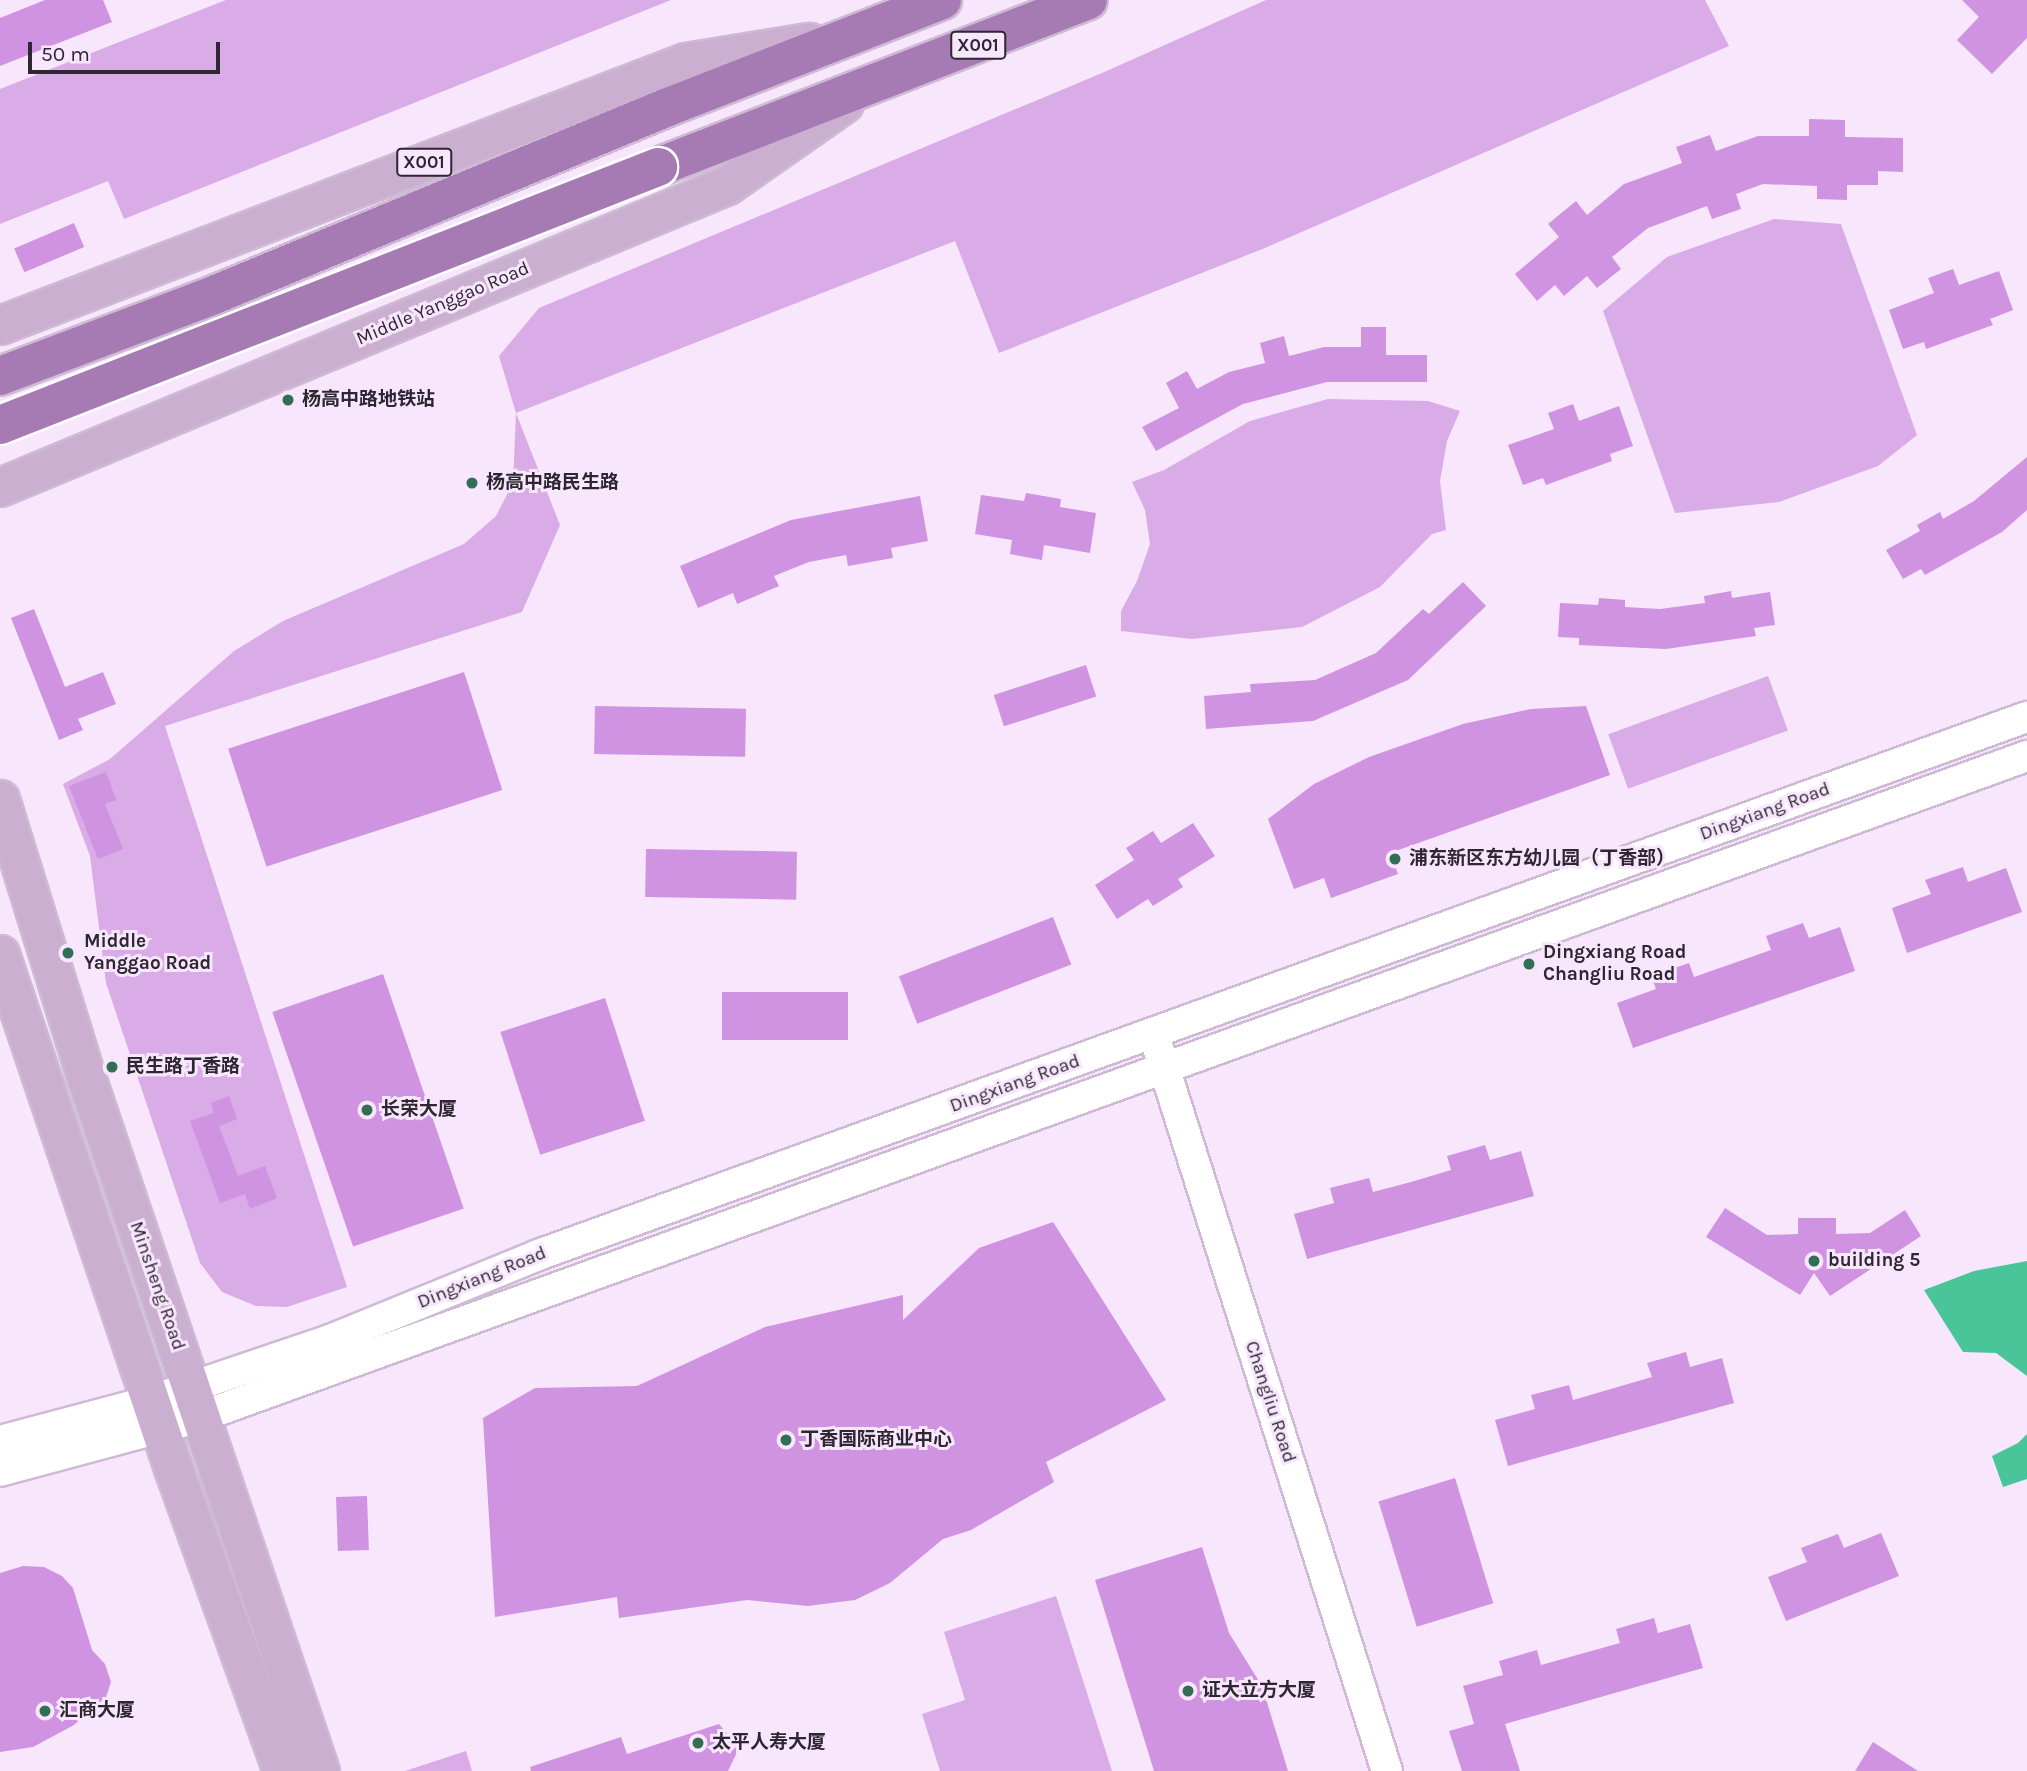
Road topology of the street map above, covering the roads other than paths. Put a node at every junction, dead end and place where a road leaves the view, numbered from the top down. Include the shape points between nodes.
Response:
1 (942, 0) edge
2 (1088, 0) edge
3 (858, 34) junction
4 (867, 87) junction
5 (0, 325) edge
6 (0, 376) edge
7 (0, 425) edge
8 (0, 487) edge
9 (2027, 717) edge
10 (2027, 756) edge
11 (0, 799) edge
12 (0, 954) edge
13 (1153, 1034) junction
14 (1164, 1066) junction
15 (195, 1402) junction
16 (154, 1414) junction
17 (0, 1441) edge
18 (0, 1471) edge
19 (282, 1771) edge
20 (320, 1771) edge
21 (1387, 1771) edge

1 - 3 highway, X001
2 - 4 highway, Middle Yanggao Road / X001
3 - 5 main road, X001 via 685,62
3 - 6 highway, X001 via 637,119 214,295
4 - 7 highway, Middle Yanggao Road / X001, bridge
4 - 8 main road, Middle Yanggao Road / X001 via 727,186
9 - 13 street, Dingxiang Road
10 - 14 street, Dingxiang Road
11 - 15 main road, Minsheng Road via 85,1074
12 - 16 main road
13 - 14 street, Changliu Road
13 - 15 street, Dingxiang Road via 538,1255 330,1340
14 - 15 street, Dingxiang Road via 712,1233
14 - 21 street, Changliu Road
15 - 16 street, Dingxiang Road
15 - 20 main road, Minsheng Road
16 - 17 street, Dingxiang Road
16 - 18 street, Dingxiang Road
16 - 19 main road

